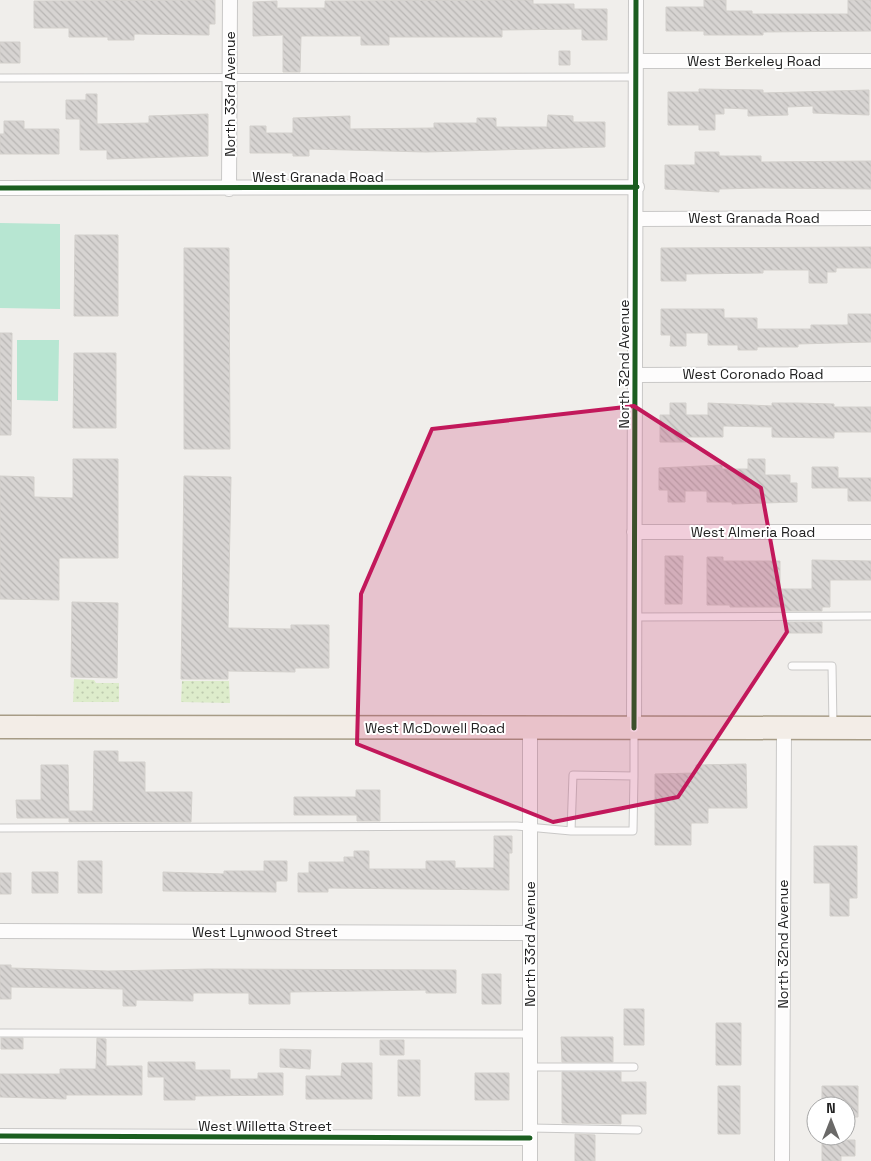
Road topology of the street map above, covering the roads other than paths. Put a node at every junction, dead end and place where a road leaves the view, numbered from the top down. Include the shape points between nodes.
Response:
1 (230, 0) edge
2 (636, 0) edge
3 (636, 61) junction
4 (871, 61) edge
5 (230, 77) junction
6 (636, 77) junction
7 (0, 78) edge
8 (637, 187) junction
9 (0, 188) edge
10 (229, 189) junction
11 (871, 218) edge
12 (636, 219) junction
13 (871, 374) edge
14 (635, 375) junction
15 (634, 532) junction
16 (871, 532) edge
17 (871, 616) edge
18 (634, 617) junction
19 (792, 666) dead end
20 (0, 727) edge
21 (530, 728) junction
22 (634, 728) junction
23 (784, 728) junction
24 (833, 728) junction
25 (871, 728) edge
26 (634, 776) junction
27 (0, 828) edge
28 (531, 828) junction
29 (571, 831) junction
30 (0, 931) edge
31 (530, 933) junction
32 (0, 1033) edge
33 (530, 1034) junction
34 (530, 1067) junction
35 (634, 1067) dead end
36 (638, 1130) dead end
37 (530, 1133) junction
38 (0, 1136) edge
39 (530, 1161) edge
40 (782, 1161) edge

1 - 5 street, North 33rd Avenue
2 - 3 street, North 32nd Avenue
3 - 4 street, West Berkeley Road
3 - 6 street, North 32nd Avenue
5 - 6 lane
5 - 7 lane
5 - 10 street, North 33rd Avenue
6 - 8 street, North 32nd Avenue
8 - 10 street, West Granada Road
8 - 12 street, North 32nd Avenue
9 - 10 street, West Granada Road
11 - 12 street, West Granada Road
12 - 14 street, North 32nd Avenue
13 - 14 street, West Coronado Road
14 - 15 street, North 32nd Avenue
15 - 16 street, West Almeria Road
15 - 18 street, North 32nd Avenue
17 - 18 lane
18 - 22 street, North 32nd Avenue
19 - 24 lane via 832,666
20 - 21 main road, West McDowell Road
21 - 22 main road, West McDowell Road
21 - 28 street, North 33rd Avenue
22 - 23 main road, West McDowell Road
22 - 26 lane
23 - 24 main road, West McDowell Road
23 - 40 street, North 32nd Avenue
24 - 25 main road, West McDowell Road
26 - 29 lane via 633,831
26 - 29 lane via 573,775
27 - 28 lane
28 - 29 lane
28 - 31 street, North 33rd Avenue
30 - 31 street, West Lynwood Street
31 - 33 street, North 33rd Avenue
32 - 33 lane
33 - 34 street, North 33rd Avenue
34 - 35 lane
34 - 37 street, North 33rd Avenue
36 - 37 lane
37 - 38 street, West Willetta Street
37 - 39 street, North 33rd Avenue

